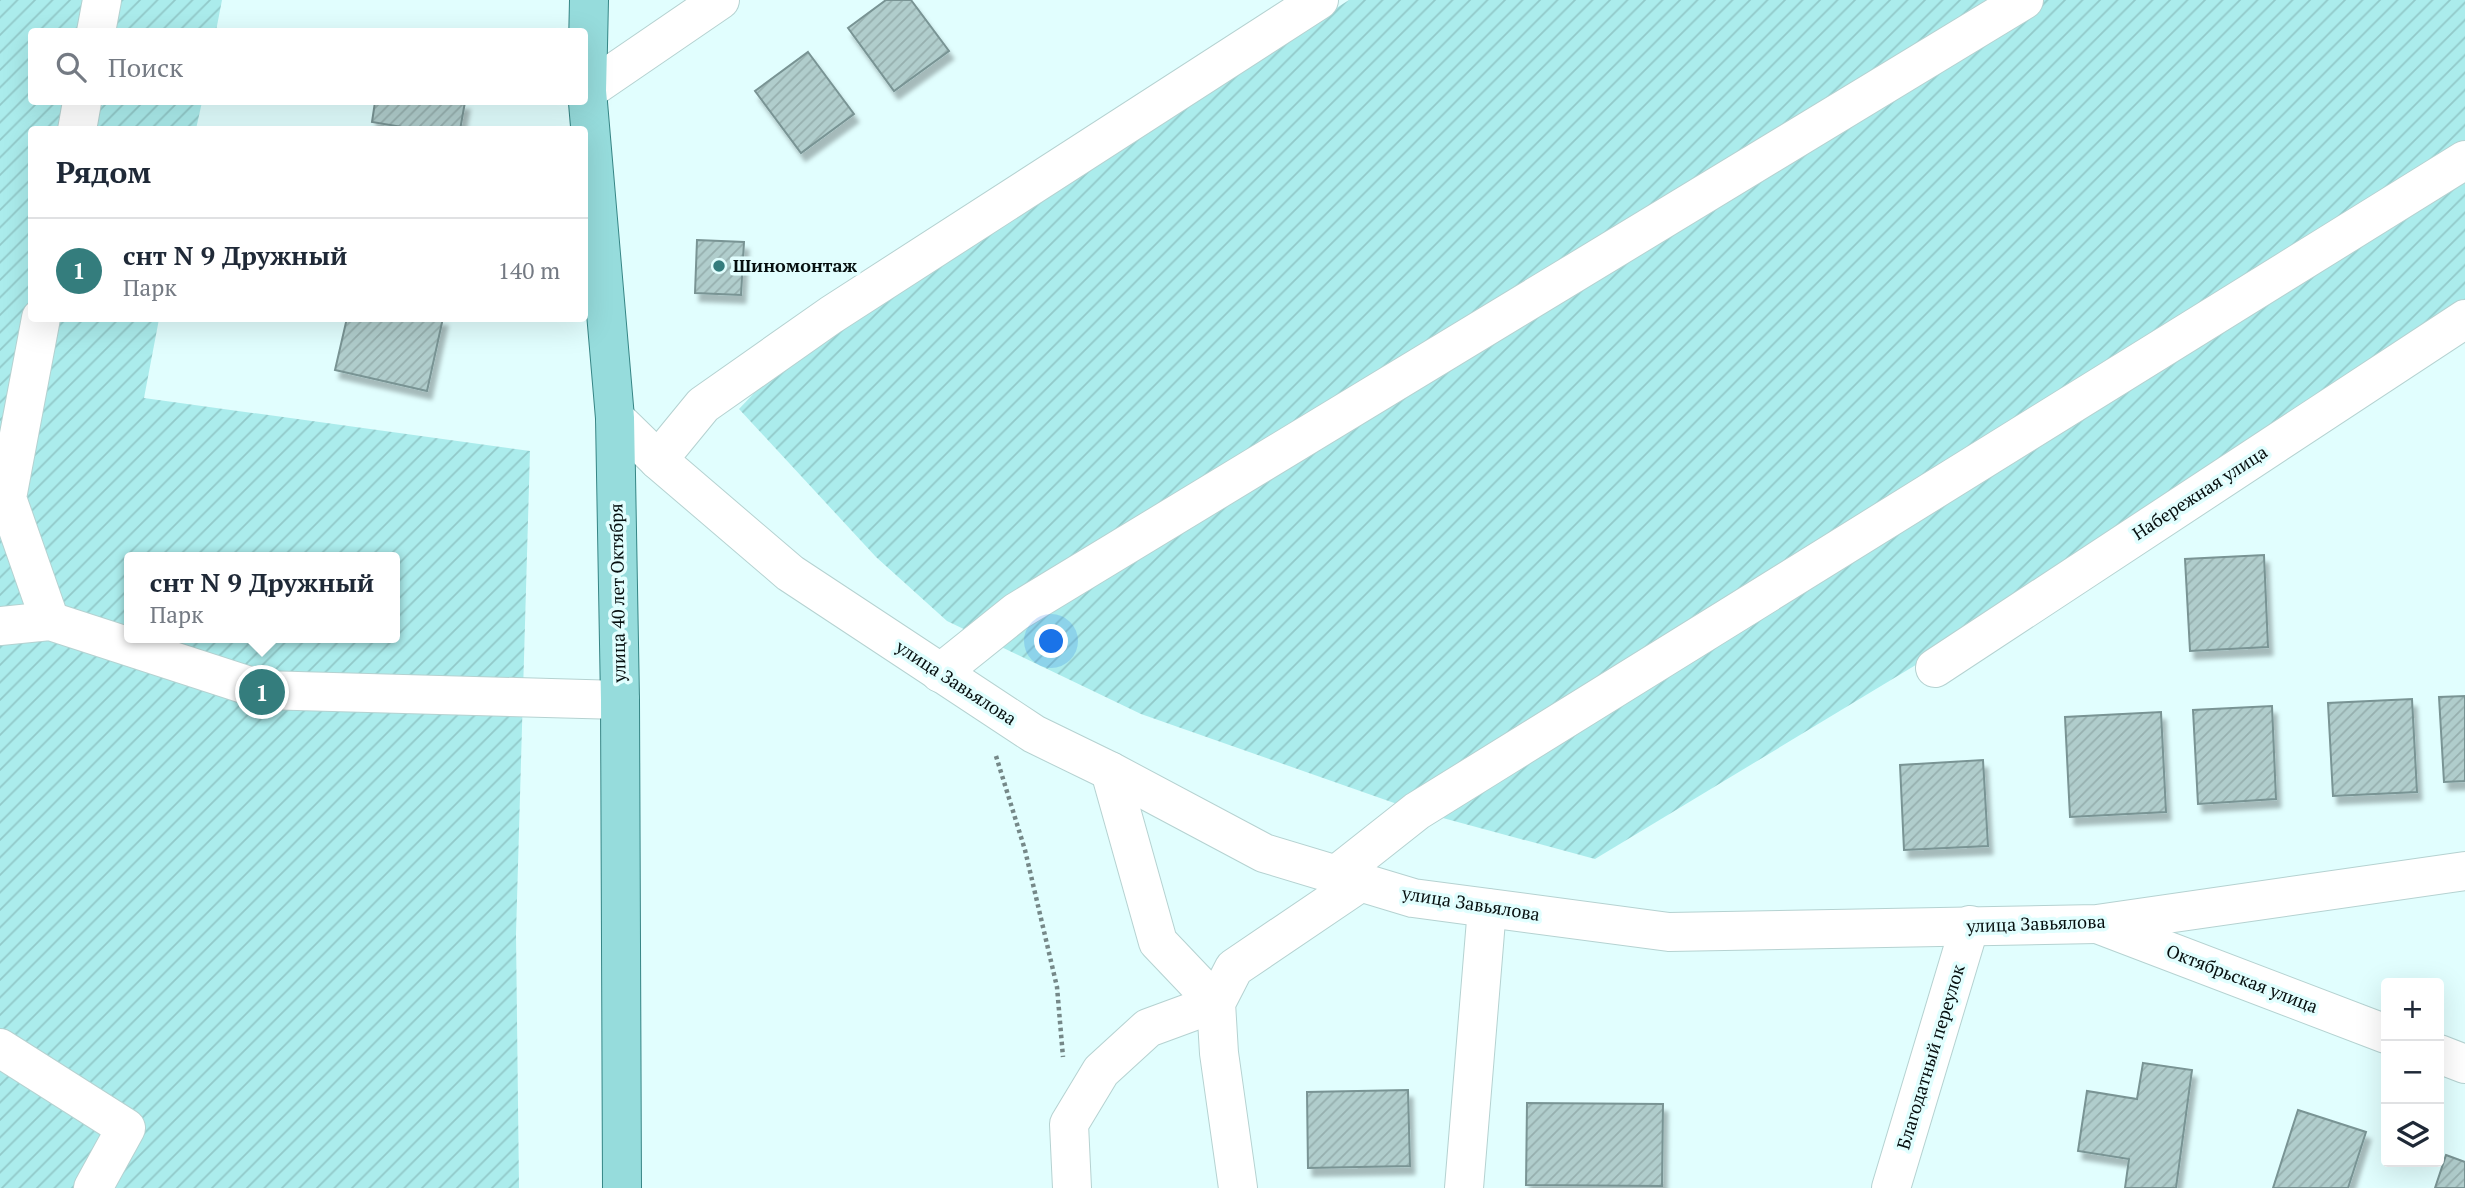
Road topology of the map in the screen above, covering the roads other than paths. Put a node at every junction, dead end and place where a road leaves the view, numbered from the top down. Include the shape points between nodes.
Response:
1 (102, 0) edge
2 (589, 0) edge
3 (720, 0) edge
4 (1319, 0) edge
5 (2024, 0) edge
6 (97, 28) edge
7 (588, 46) edge
8 (588, 90) edge
9 (588, 103) edge
10 (81, 105) edge
11 (78, 126) edge
12 (2465, 160) edge
13 (2465, 318) edge
14 (40, 322) edge
15 (615, 418) junction
16 (658, 460) junction
17 (50, 621) junction
18 (0, 626) edge
19 (1935, 668) dead end
20 (940, 673) junction
21 (620, 700) junction
22 (1110, 771) junction
23 (2465, 871) edge
24 (1349, 878) junction
25 (1487, 908) junction
26 (2097, 924) junction
27 (1970, 925) junction
28 (1216, 1003) junction
29 (2381, 1032) edge
30 (0, 1048) edge
31 (2444, 1056) edge
32 (2465, 1064) edge
33 (93, 1188) edge
34 (622, 1188) edge
35 (1072, 1188) edge
36 (1238, 1188) edge
37 (1465, 1188) edge
38 (1891, 1188) edge

1 - 6 street
2 - 7 main road, улица 40 лет Октября
3 - 8 street
4 - 16 street via 820,323 703,405
5 - 20 street via 1016,612
9 - 15 main road, улица 40 лет Октября
10 - 11 street
12 - 24 street via 1417,811
13 - 19 street, Набережная улица
14 - 17 street via 7,498
15 - 16 street, улица Завьялова
15 - 21 main road, улица 40 лет Октября
16 - 20 street, улица Завьялова via 790,573
17 - 18 street
17 - 21 street via 262,690
20 - 22 street, улица Завьялова via 1034,734
21 - 34 main road, улица 40 лет Октября
22 - 24 street, улица Завьялова via 1264,853
22 - 28 street via 1158,942
23 - 26 street, улица Завьялова
24 - 25 street, улица Завьялова via 1413,898
24 - 28 street via 1234,968
25 - 27 street, улица Завьялова via 1668,932
25 - 37 street
26 - 27 street, улица Завьялова
26 - 29 street, Октябрьская улица
27 - 38 street, Благодатный переулок
28 - 35 street via 1148,1028 1101,1071 1069,1124
28 - 36 street
30 - 33 street via 126,1128
31 - 32 street

